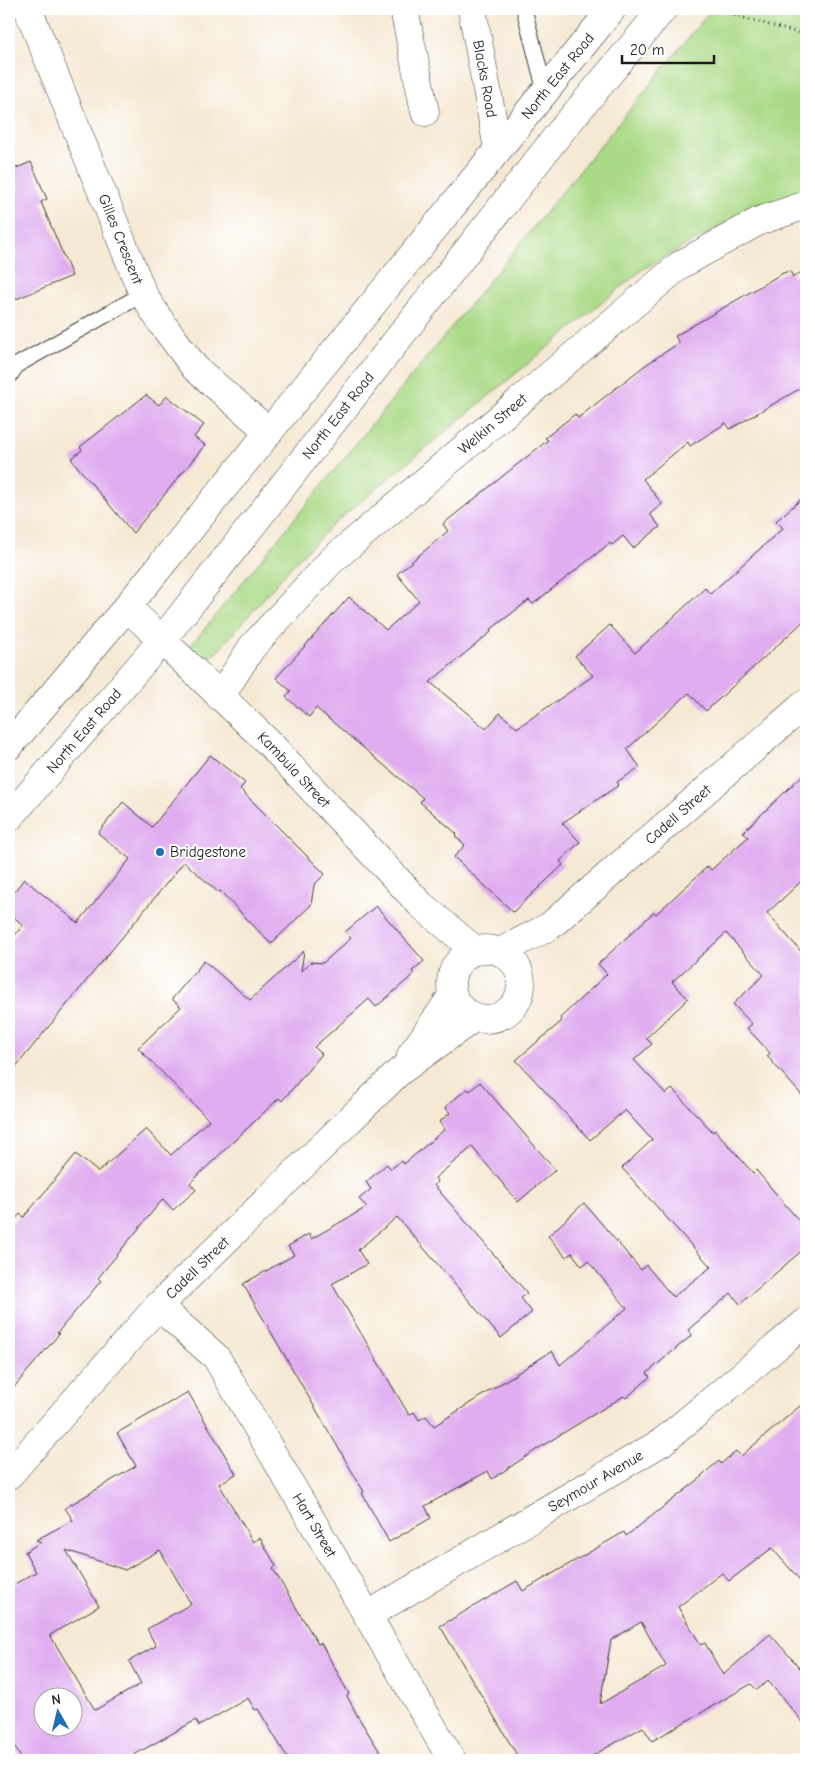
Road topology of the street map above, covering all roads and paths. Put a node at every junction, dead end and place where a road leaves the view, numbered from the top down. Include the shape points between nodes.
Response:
1 (28, 9) edge
2 (404, 9) edge
3 (472, 9) edge
4 (524, 9) edge
5 (612, 9) edge
6 (663, 9) edge
7 (721, 9) edge
8 (806, 35) edge
9 (545, 91) junction
10 (425, 112) dead end
11 (498, 149) junction
12 (806, 205) edge
13 (143, 294) junction
14 (9, 377) edge
15 (268, 431) junction
16 (127, 607) junction
17 (162, 640) junction
18 (220, 697) junction
19 (806, 703) edge
20 (9, 746) edge
21 (9, 818) edge
22 (420, 904) junction
23 (550, 926) junction
24 (488, 952) junction
25 (520, 978) junction
26 (453, 983) junction
27 (475, 1018) junction
28 (399, 1072) junction
29 (158, 1306) junction
30 (806, 1322) edge
31 (9, 1475) edge
32 (368, 1615) junction
33 (452, 1760) edge

1 - 13 main road, Gilles Crescent
2 - 10 main road
3 - 11 main road, Blacks Road
4 - 9 lane
5 - 9 main road, North East Road
6 - 17 main road, North East Road via 561,131
7 - 8 path via 733,16
9 - 11 main road, North East Road
11 - 15 main road, North East Road
12 - 18 main road, Welkin Street via 758,221 680,265 331,561 252,647
13 - 14 lane via 17,365
13 - 15 main road, Gilles Crescent via 195,368
15 - 16 main road, North East Road
16 - 17 main road, Kambula Street
16 - 20 main road, North East Road
17 - 18 main road, Kambula Street
17 - 21 main road, North East Road
18 - 22 main road, Kambula Street via 270,744
19 - 23 main road, Cadell Street
22 - 24 main road, Kambula Street
22 - 26 main road, Kambula Street
23 - 24 main road, Cadell Street
23 - 25 main road, Cadell Street
24 - 25 main road via 510,959
24 - 26 main road via 460,961
25 - 27 main road via 520,990 509,1010 499,1017
26 - 27 main road via 458,1006
26 - 28 main road, Cadell Street
27 - 28 main road, Cadell Street
28 - 29 main road, Cadell Street
29 - 31 main road, Cadell Street
29 - 32 main road, Hart Street via 216,1357
30 - 32 main road, Seymour Avenue via 662,1442
32 - 33 main road, Hart Street

